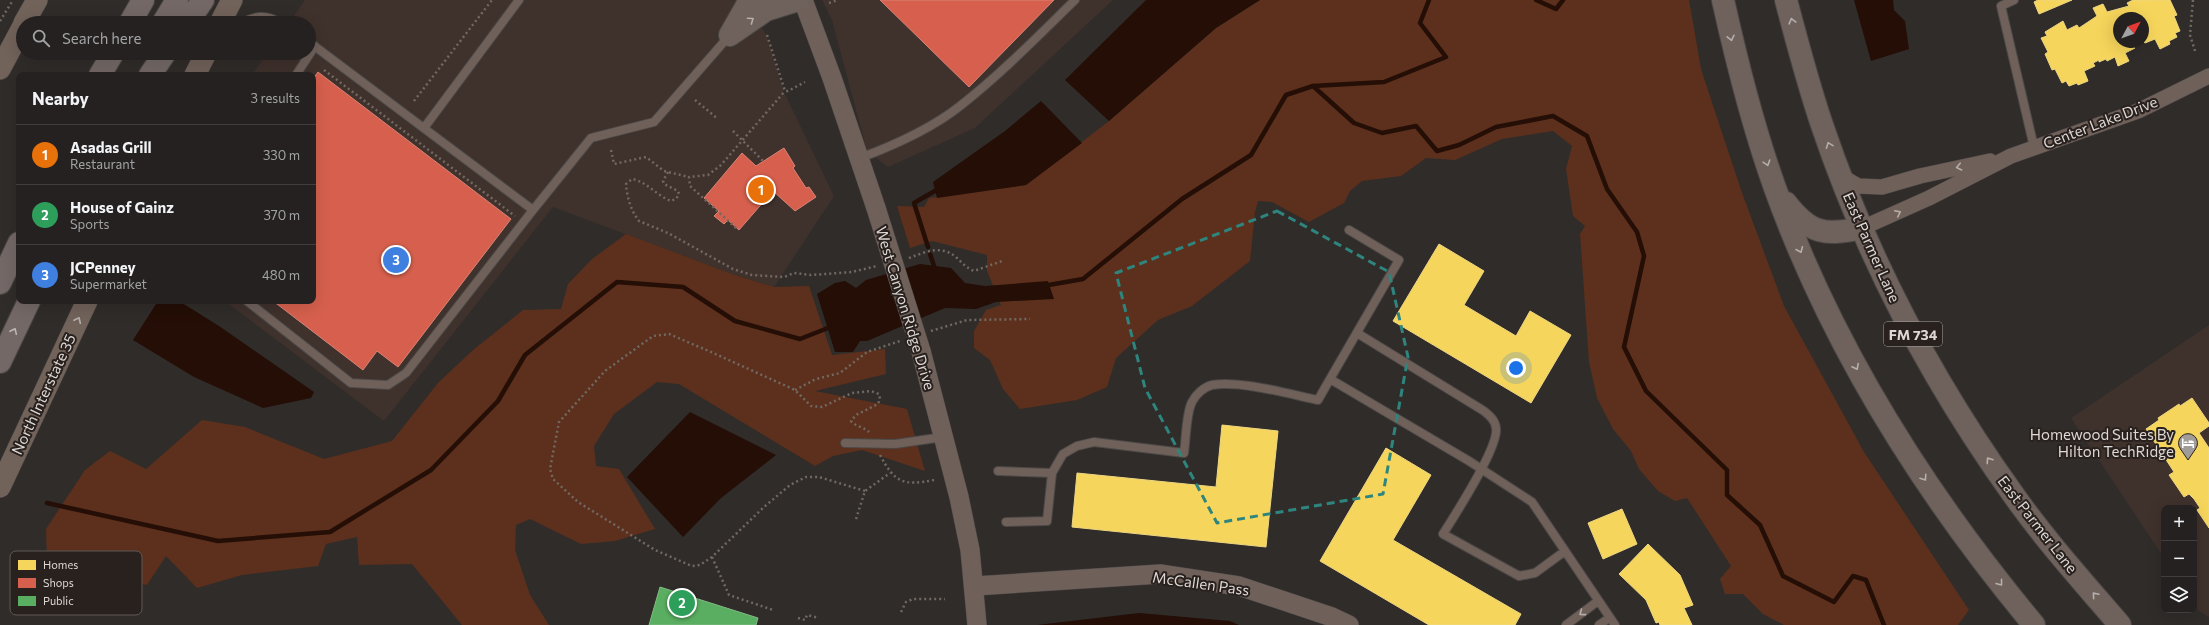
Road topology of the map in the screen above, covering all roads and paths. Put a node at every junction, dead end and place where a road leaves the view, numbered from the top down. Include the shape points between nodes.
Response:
1 (13, 0) edge
2 (37, 0) edge
3 (129, 0) edge
4 (143, 0) edge
5 (177, 0) edge
6 (203, 0) edge
7 (232, 0) edge
8 (492, 0) edge
9 (519, 0) edge
10 (750, 0) edge
11 (798, 0) edge
12 (803, 0) edge
13 (838, 0) edge
14 (1075, 0) edge
15 (1723, 0) edge
16 (1786, 0) edge
17 (2014, 0) edge
18 (2193, 0) edge
19 (829, 3) dead end
20 (28, 16) edge
21 (121, 16) edge
22 (134, 16) edge
23 (167, 16) edge
24 (192, 16) edge
25 (224, 16) edge
26 (0, 21) edge
27 (730, 35) junction
28 (767, 35) dead end
29 (16, 39) edge
30 (316, 47) edge
31 (2195, 51) dead end
32 (97, 60) edge
33 (109, 60) edge
34 (144, 60) edge
35 (160, 60) edge
36 (202, 60) edge
37 (212, 60) edge
38 (304, 60) edge
39 (318, 66) dead end
40 (0, 69) edge
41 (91, 72) edge
42 (102, 72) edge
43 (138, 72) edge
44 (152, 72) edge
45 (196, 72) edge
46 (205, 72) edge
47 (298, 72) edge
48 (2209, 76) edge
49 (805, 82) dead end
50 (785, 91) junction
51 (695, 100) dead end
52 (414, 101) dead end
53 (718, 119) dead end
54 (424, 128) junction
55 (733, 131) dead end
56 (743, 139) junction
57 (2034, 147) junction
58 (611, 150) dead end
59 (2011, 156) junction
60 (860, 158) junction
61 (764, 162) dead end
62 (668, 172) junction
63 (1841, 176) junction
64 (689, 178) junction
65 (1775, 188) junction
66 (533, 210) junction
67 (516, 216) dead end
68 (736, 228) dead end
69 (1862, 228) junction
70 (1349, 230) dead end
71 (16, 249) edge
72 (905, 260) dead end
73 (1002, 261) dead end
74 (882, 265) dead end
75 (0, 283) edge
76 (28, 304) edge
77 (86, 304) edge
78 (251, 304) edge
79 (1357, 333) junction
80 (0, 362) edge
81 (1330, 379) junction
82 (943, 437) junction
83 (845, 443) dead end
84 (874, 443) junction
85 (6, 466) edge
86 (1481, 469) junction
87 (998, 472) dead end
88 (890, 473) junction
89 (1052, 473) junction
90 (934, 480) dead end
91 (0, 487) edge
92 (865, 491) junction
93 (856, 519) dead end
94 (1006, 522) dead end
95 (1565, 551) junction
96 (712, 557) junction
97 (975, 586) junction
98 (945, 600) dead end
99 (1598, 601) junction
100 (773, 610) dead end
101 (901, 612) dead end
102 (798, 618) dead end
103 (818, 618) dead end
104 (1609, 618) junction
105 (977, 625) edge
106 (1349, 625) edge
107 (1566, 625) edge
108 (1599, 625) edge
109 (1615, 625) edge
110 (2034, 625) edge
111 (2120, 625) edge

1 - 26 path
2 - 20 main road
3 - 21 highway
4 - 22 highway
5 - 23 highway
6 - 24 highway
7 - 25 main road
8 - 52 path
9 - 54 lane
10 - 27 main road
27 -> 11 main road via 766,10
12 - 60 street, West Canyon Ridge Drive
13 - 19 path
14 - 60 lane via 1029,46 960,107 911,137
15 -> 65 main road via 1739,71
63 -> 16 main road, East Parmer Lane / FM 734 via 1822,124
17 - 57 lane via 2001,6
18 - 31 path via 2190,35
27 - 66 lane via 654,122 591,138
28 - 50 path
29 - 40 main road
30 - 54 lane
32 - 41 highway
33 - 42 highway
34 - 43 highway
35 - 44 highway
36 - 45 main road
37 - 46 lane
38 - 47 lane
39 - 67 path
48 - 57 street, Center Lake Drive via 2138,111
49 - 50 path
50 - 56 path
51 - 53 path
54 - 66 lane
55 - 56 path
56 - 61 path
56 - 64 path via 713,172
57 - 59 street, Center Lake Drive
58 - 62 path via 614,164 646,157
59 -> 63 street, Center Lake Drive via 1882,187 1858,186
69 -> 59 street, Center Lake Drive via 1929,198
60 - 82 street, West Canyon Ridge Drive, bridge via 921,351
62 - 64 path
62 - 74 path via 664,184 679,194 671,201 638,180 632,179 626,184 627,196 636,217 639,221 668,233 733,269 752,275 784,277 794,273 811,275 852,272
63 - 69 main road, East Parmer Lane / FM 734
64 - 68 path via 690,186
65 - 69 main road via 1811,228 1828,232
65 -> 110 main road via 1820,296 1867,386 1910,458 1960,531
66 - 78 lane via 406,374 388,385 351,383
111 -> 69 main road, East Parmer Lane / FM 734 via 2016,498 1964,422 1928,364
70 - 79 lane via 1399,260
71 - 75 highway
72 - 73 path via 935,249 955,256 974,271
80 -> 76 highway
85 -> 77 main road, North Interstate 35
79 - 81 lane
79 - 86 lane via 1493,419 1497,428 1495,439
81 - 86 lane
81 - 89 lane via 1318,400 1278,391 1227,384 1211,385 1199,392 1191,403 1184,453 1094,442 1077,446 1063,454
82 - 84 lane via 895,444
82 - 97 street, West Canyon Ridge Drive via 967,534
83 - 84 lane
84 - 88 path
84 - 96 path via 868,432 851,421 856,415 878,404 878,394 870,391 852,393 822,407 811,406 795,390 711,352 669,334 653,336 605,371 559,422 550,469 553,479 578,502 655,550 692,566 700,566
85 - 91 main road, North Interstate 35
86 - 95 lane via 1532,502
86 - 95 lane via 1443,534 1519,576 1535,573
87 - 89 lane
88 - 90 path via 913,484
88 - 92 path
89 - 94 lane via 1048,521
92 - 93 path
92 - 96 path via 819,477 806,476 790,485 764,507
95 - 99 lane
96 - 100 path via 729,595
97 - 105 street, West Canyon Ridge Drive
97 - 106 street, McCallen Pass via 1160,574 1239,586
98 - 101 path via 914,599 906,602
99 - 104 lane
99 -> 107 lane
102 - 103 path via 805,620 807,615
104 - 108 lane
104 - 109 lane

